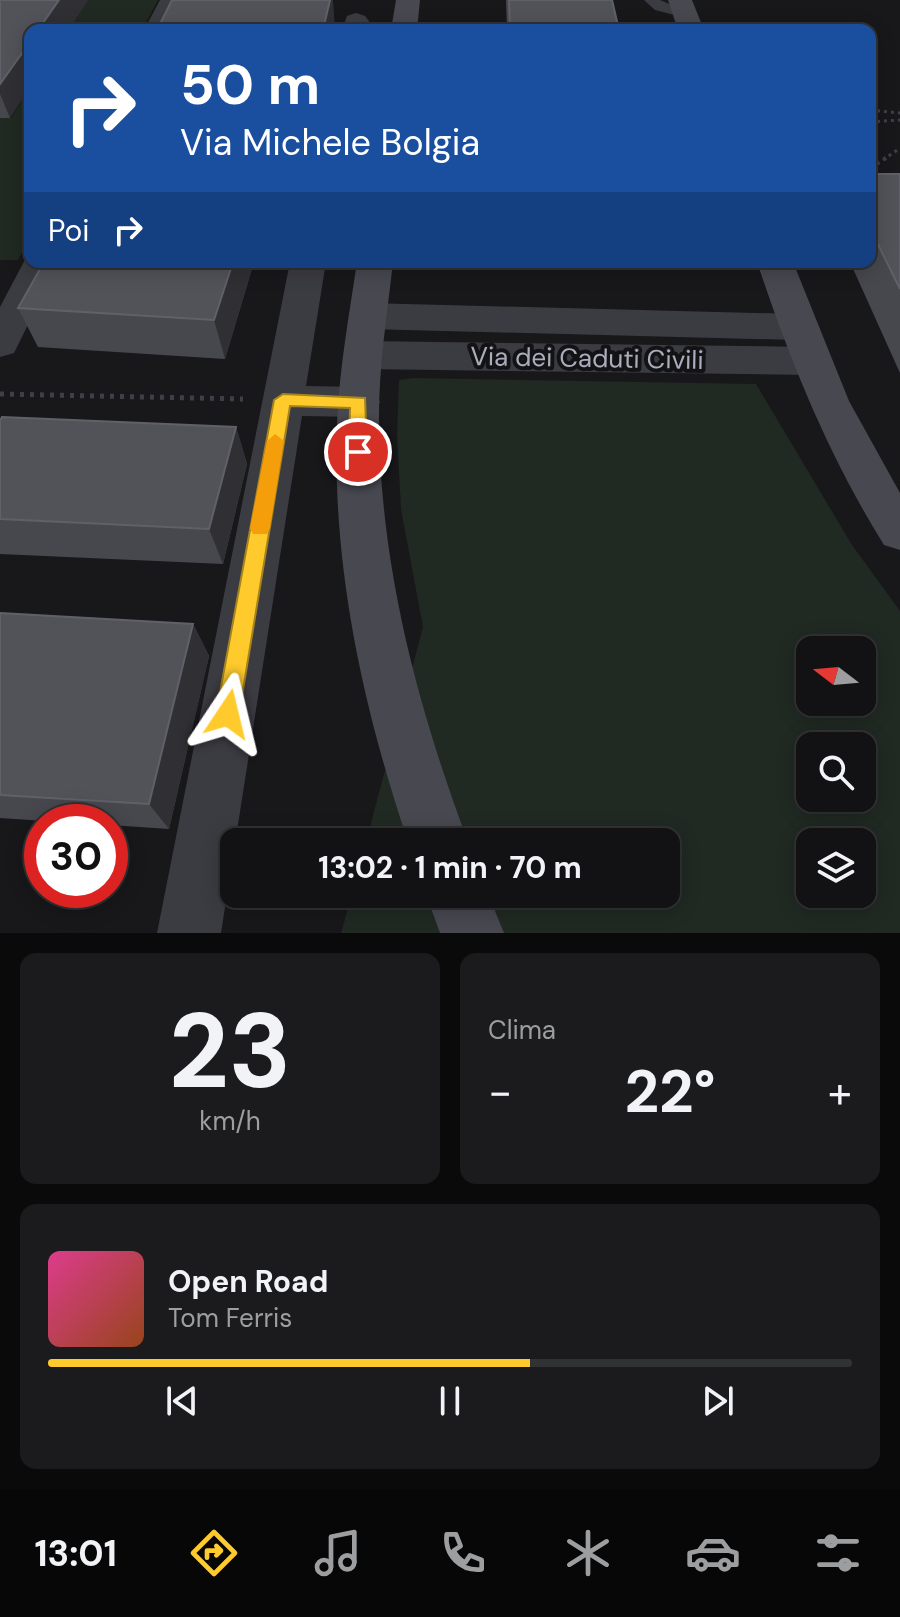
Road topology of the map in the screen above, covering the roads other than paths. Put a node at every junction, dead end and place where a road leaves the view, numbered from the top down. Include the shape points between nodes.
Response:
1 (172, 0) edge
2 (408, 0) edge
3 (651, 0) edge
4 (686, 15) edge
5 (160, 24) edge
6 (405, 24) edge
7 (38, 268) edge
8 (307, 268) edge
9 (374, 268) edge
10 (777, 268) edge
11 (366, 336) junction
12 (0, 344) edge
13 (804, 344) junction
14 (283, 400) junction
15 (359, 402) junction
16 (900, 531) edge
17 (433, 828) edge
18 (462, 908) edge
19 (189, 933) edge
20 (472, 933) edge

1 - 5 street
2 - 6 street
3 - 4 lane
7 - 12 street
8 - 14 street
9 - 11 street
10 - 13 street
11 - 13 street, Via dei Caduti Civili
11 - 15 street
13 - 16 street via 859,467
14 - 15 street
14 - 19 street
15 - 17 street via 360,488 373,603 387,678
18 - 20 street

